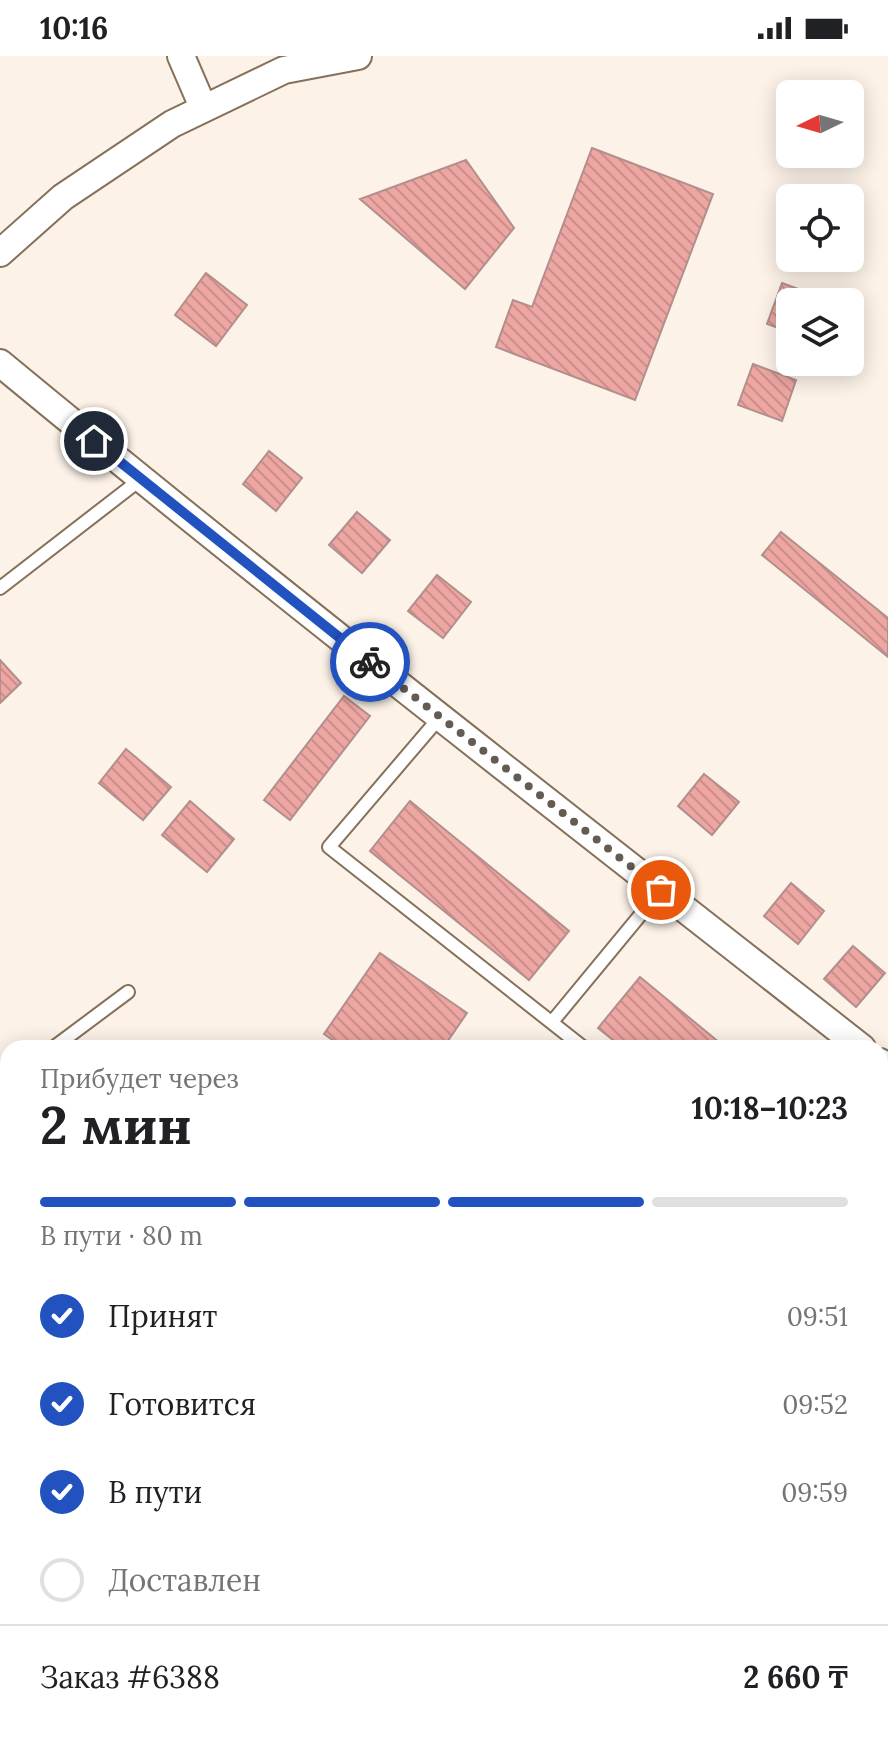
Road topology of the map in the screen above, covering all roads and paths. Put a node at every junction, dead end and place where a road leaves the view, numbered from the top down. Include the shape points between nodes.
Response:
1 (181, 56) edge
2 (358, 56) edge
3 (203, 107) junction
4 (0, 253) edge
5 (0, 363) edge
6 (141, 479) junction
7 (0, 588) edge
8 (440, 717) junction
9 (661, 890) junction
10 (128, 992) dead end
11 (552, 1022) junction
12 (64, 1040) edge
13 (574, 1040) edge
14 (852, 1040) edge

1 - 3 street
2 - 3 street via 284,70
3 - 4 street via 63,197
5 - 6 street
6 - 7 lane
6 - 8 street
8 - 9 street
8 - 11 lane via 329,847
9 - 11 lane
9 - 14 street
10 - 12 lane
11 - 13 lane

